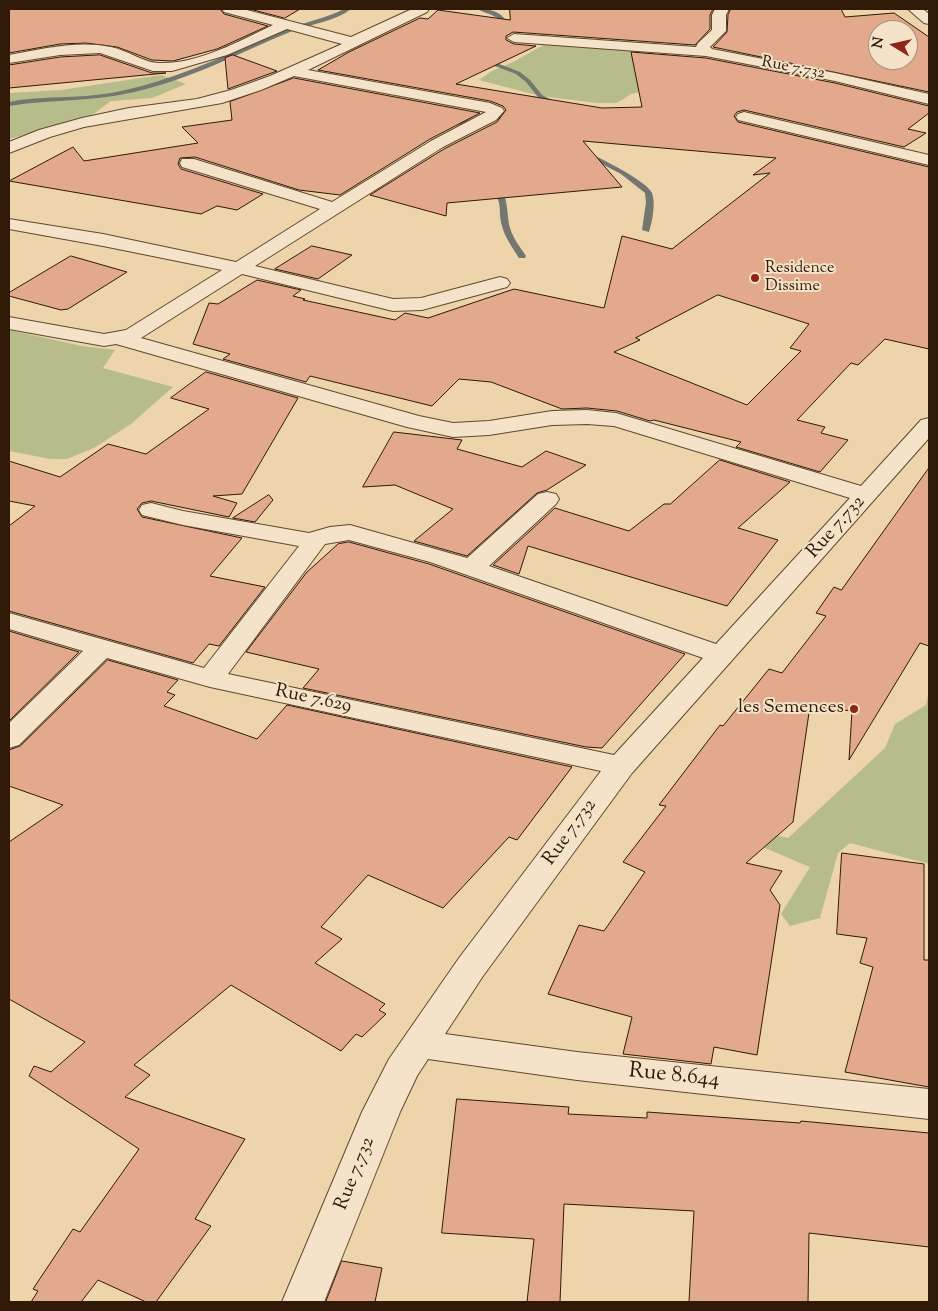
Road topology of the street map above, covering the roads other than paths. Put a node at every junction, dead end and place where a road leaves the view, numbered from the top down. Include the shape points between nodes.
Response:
1 (229, 9) edge
2 (422, 9) edge
3 (722, 9) edge
4 (914, 9) edge
5 (929, 20) edge
6 (293, 27) junction
7 (514, 38) dead end
8 (352, 42) junction
9 (706, 52) junction
10 (9, 59) edge
11 (292, 71) junction
12 (929, 99) edge
13 (744, 117) dead end
14 (9, 148) edge
15 (929, 160) edge
16 (188, 163) dead end
17 (334, 208) junction
18 (9, 224) edge
19 (239, 268) junction
20 (500, 283) dead end
21 (9, 324) edge
22 (120, 338) junction
23 (924, 438) edge
24 (867, 495) junction
25 (547, 499) dead end
26 (152, 510) dead end
27 (312, 541) junction
28 (470, 569) junction
29 (9, 621) edge
30 (102, 647) junction
31 (721, 655) junction
32 (210, 679) junction
33 (9, 738) edge
34 (621, 766) junction
35 (420, 1044) junction
36 (929, 1104) edge
37 (302, 1302) edge

1 - 6 street
2 - 8 street
3 - 9 street via 719,31 703,46
4 - 5 street
6 - 8 street
6 - 10 street via 195,61 165,67 100,49
7 - 9 street, Rue 7.732
8 - 11 street
9 - 12 street, Rue 7.732
11 - 14 street via 236,94 198,104 106,117 32,137
11 - 17 street via 496,111
13 - 15 street
16 - 17 street
17 - 19 street
18 - 19 street
19 - 20 street via 404,305 422,304
19 - 22 street via 132,335
21 - 22 street via 104,340
22 - 24 street via 453,430 552,418 616,420
23 - 24 street, Rue 7.732
24 - 31 street, Rue 7.732
25 - 28 street
26 - 27 street
27 - 28 street via 330,534 350,532
27 - 32 street via 313,545 285,583
28 - 31 street
29 - 30 street, Rue 7.629
30 - 32 street, Rue 7.629
30 - 33 street
31 - 34 street, Rue 7.732
32 - 34 street, Rue 7.629
34 - 35 street, Rue 7.732 via 471,967
35 - 36 street, Rue 8.644 via 577,1066
35 - 37 street, Rue 7.732 via 402,1069 381,1112

